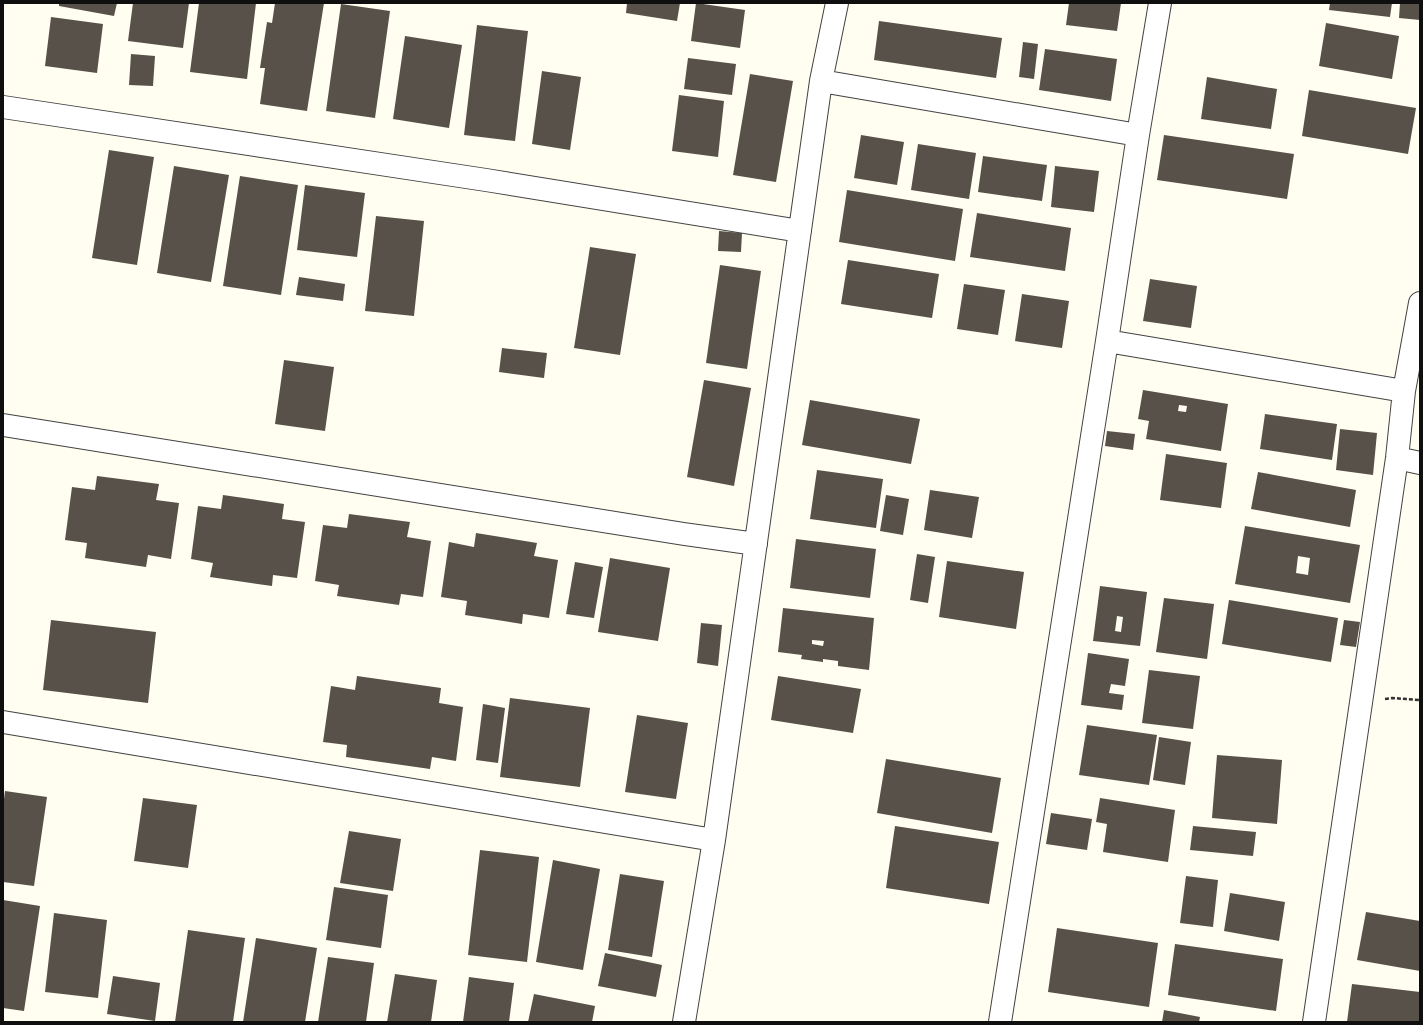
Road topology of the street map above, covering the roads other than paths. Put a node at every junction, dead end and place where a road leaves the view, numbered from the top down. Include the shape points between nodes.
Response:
1 (836, 3) edge
2 (1160, 3) edge
3 (820, 81) junction
4 (3, 108) edge
5 (1138, 134) junction
6 (800, 231) junction
7 (1420, 303) edge
8 (1107, 341) junction
9 (1404, 391) junction
10 (3, 425) edge
11 (1397, 458) junction
12 (1420, 463) edge
13 (756, 544) junction
14 (3, 722) edge
15 (714, 840) junction
16 (684, 1022) edge
17 (1000, 1022) edge
18 (1314, 1022) edge

1 - 3 street
2 - 5 street
3 - 5 street
3 - 6 street
4 - 6 street via 447,174
5 - 8 street
6 - 13 street
7 - 9 street
8 - 9 street
8 - 17 street
9 - 11 street
10 - 13 street
11 - 12 street
11 - 18 street
13 - 15 street
14 - 15 street
15 - 16 street

